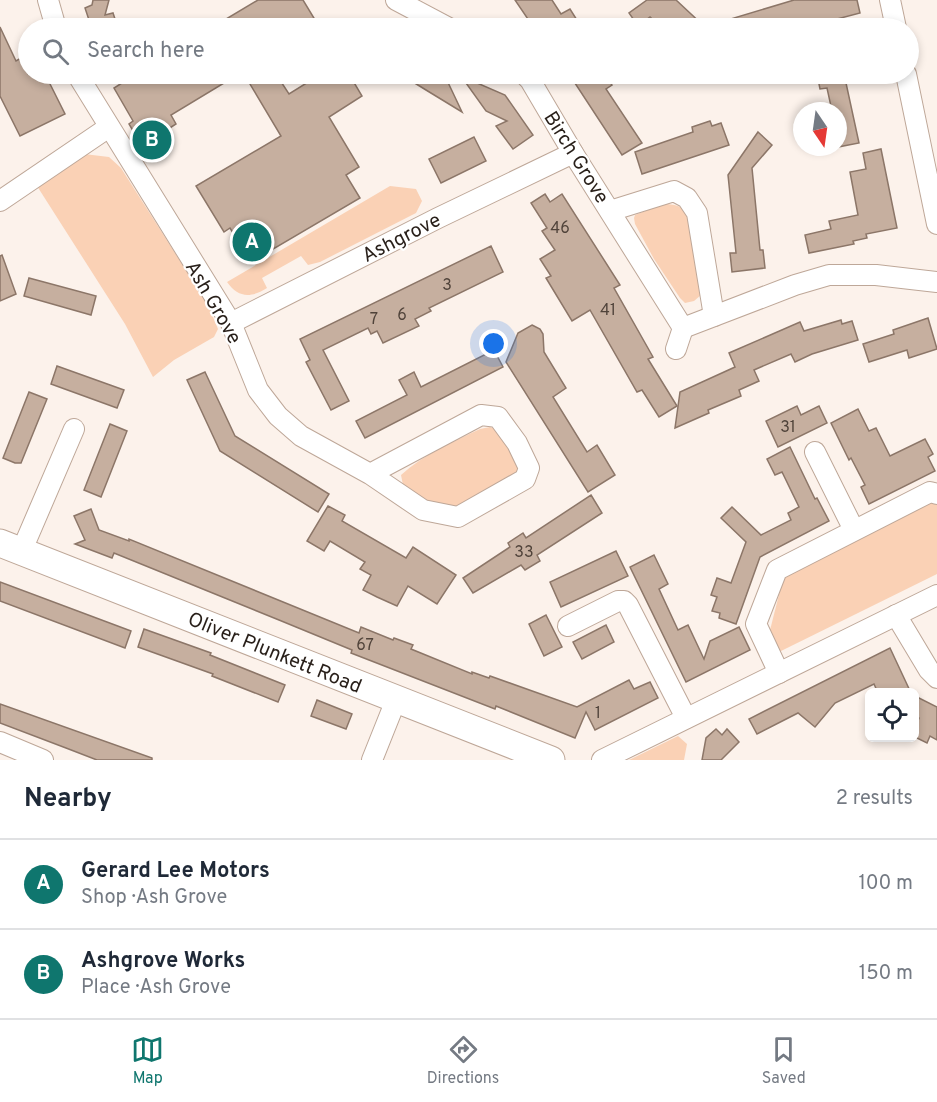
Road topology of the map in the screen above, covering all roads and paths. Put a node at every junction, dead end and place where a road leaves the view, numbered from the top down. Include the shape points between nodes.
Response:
1 (48, 0) edge
2 (396, 0) edge
3 (890, 0) edge
4 (53, 18) edge
5 (430, 18) edge
6 (894, 18) edge
7 (83, 84) edge
8 (532, 84) edge
9 (908, 84) edge
10 (109, 127) junction
11 (573, 153) junction
12 (0, 201) edge
13 (610, 211) junction
14 (937, 224) edge
15 (937, 282) edge
16 (714, 316) junction
17 (231, 323) junction
18 (683, 328) junction
19 (676, 349) dead end
20 (74, 429) dead end
21 (815, 452) dead end
22 (370, 474) junction
23 (937, 494) edge
24 (854, 530) junction
25 (11, 546) edge
26 (937, 595) edge
27 (896, 615) junction
28 (568, 626) dead end
29 (779, 673) junction
30 (937, 678) edge
31 (396, 700) junction
32 (686, 718) junction
33 (0, 742) edge
34 (43, 760) edge
35 (372, 760) edge
36 (551, 760) edge
37 (602, 760) edge

1 - 4 street
2 - 5 street
3 - 6 street
7 - 10 street, Ash Grove
8 - 11 street, Birch Grove
9 - 14 street
10 - 12 street
10 - 17 street, Ash Grove
11 - 13 street, Birch Grove
11 - 17 street, Ashgrove
13 - 16 street, Birch Grove via 674,191 687,198 697,213
13 - 18 street, Birch Grove
15 - 16 street via 876,275 829,275
16 - 18 street
17 - 22 street, Ash Grove via 258,390 278,416 301,436
18 - 19 street
20 - 25 street
21 - 24 street
22 - 22 street, Ash Grove via 423,510 458,517 525,479 529,468 498,417 481,415
23 - 24 street via 930,492
24 - 29 street via 777,570 756,624
25 - 31 street, Oliver Plunkett Road
26 - 27 street
27 - 29 street
27 - 30 street
28 - 32 street via 624,601
29 - 32 street
31 - 35 street
31 - 36 street, Oliver Plunkett Road
32 - 37 street
33 - 34 street

